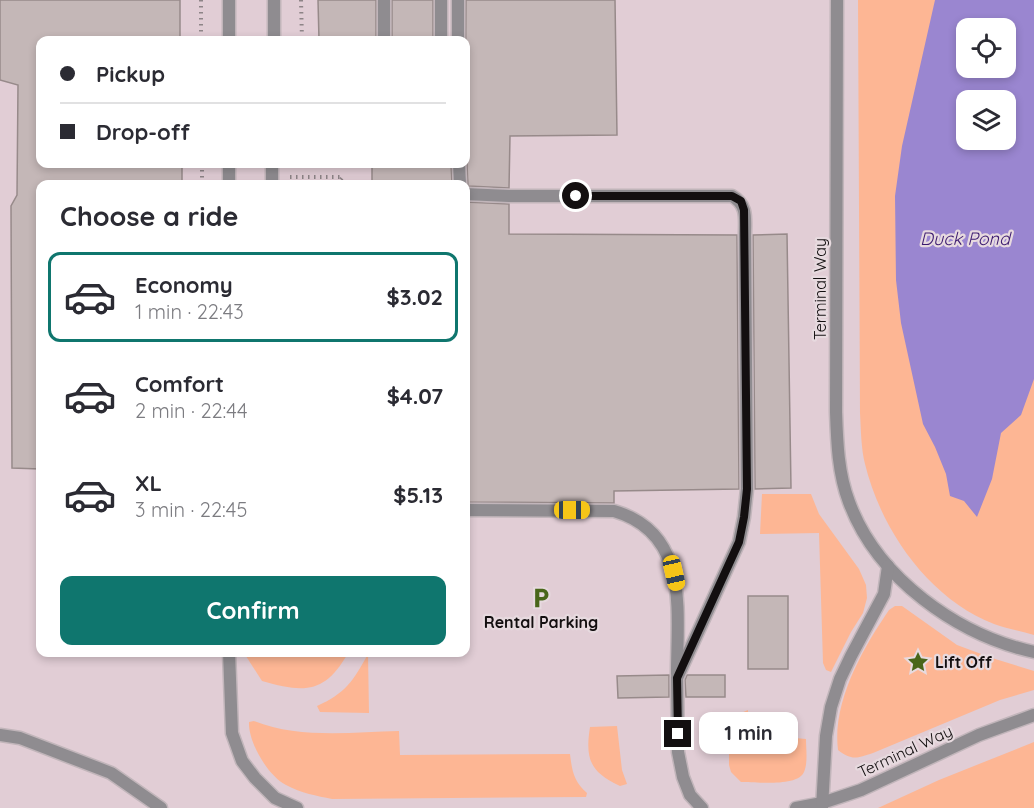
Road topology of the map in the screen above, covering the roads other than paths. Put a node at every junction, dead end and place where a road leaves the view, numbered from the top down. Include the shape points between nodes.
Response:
1 (229, 0) edge
2 (274, 0) edge
3 (384, 0) edge
4 (441, 0) edge
5 (458, 0) edge
6 (837, 0) edge
7 (229, 36) edge
8 (274, 36) edge
9 (384, 36) edge
10 (441, 36) edge
11 (458, 36) edge
12 (470, 194) edge
13 (470, 510) edge
14 (888, 566) junction
15 (1034, 652) edge
16 (229, 657) edge
17 (677, 678) junction
18 (1034, 715) edge
19 (0, 735) edge
20 (822, 806) edge
21 (161, 808) edge
22 (297, 808) edge
23 (702, 808) edge
24 (796, 808) edge

1 - 7 lane
2 - 8 lane
3 - 9 lane
4 - 10 lane
5 - 11 lane
6 - 14 lane, Terminal Way via 837,445 849,502
12 - 17 lane via 732,196 741,201 745,236 744,517 739,542
13 - 17 lane via 614,510 645,525 671,560 676,585
14 - 15 lane, Terminal Way via 929,604 966,627 1011,647
14 - 20 lane via 884,594 850,656 831,707
16 - 22 lane via 231,733 242,761 275,798
17 - 23 lane via 678,752 690,795
18 - 20 lane, Terminal Way via 979,735
19 - 21 lane via 20,738 111,773
20 - 24 lane, Terminal Way

